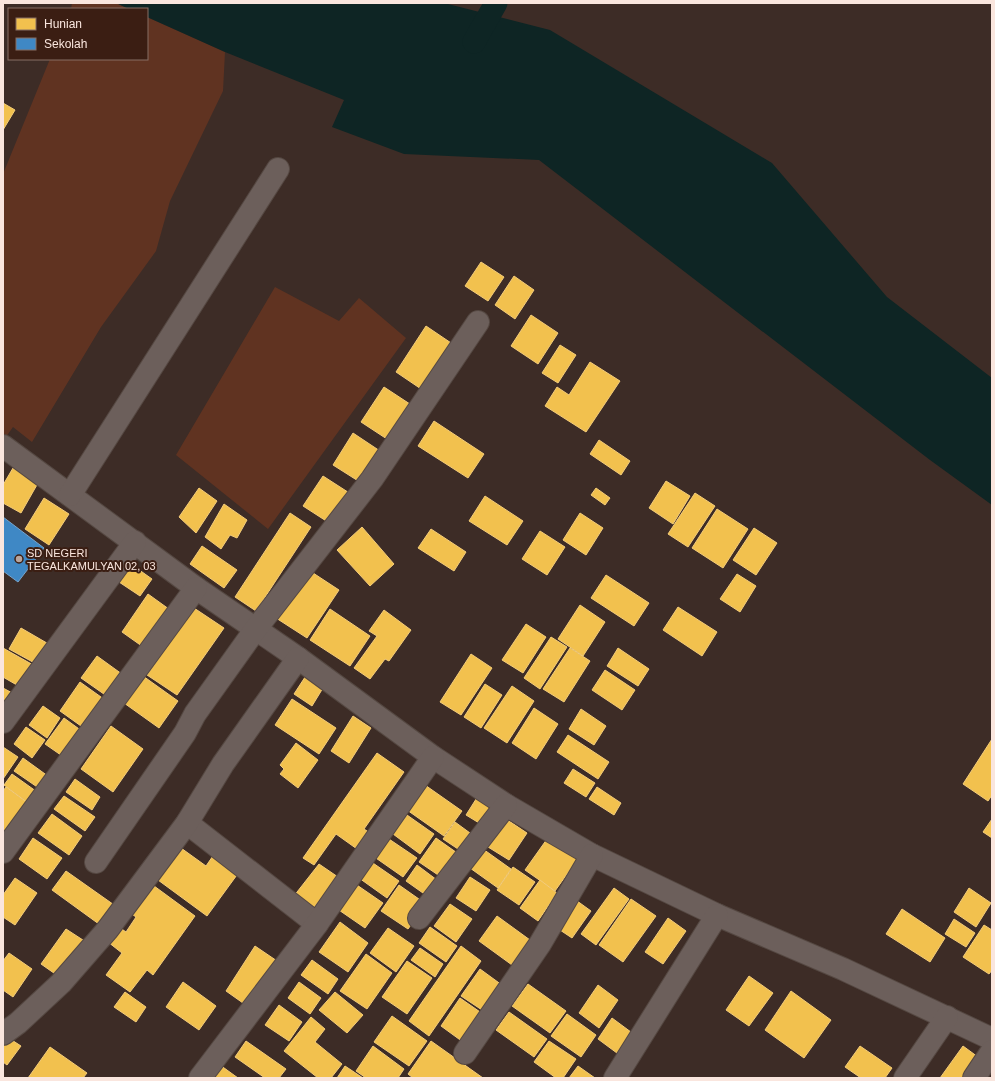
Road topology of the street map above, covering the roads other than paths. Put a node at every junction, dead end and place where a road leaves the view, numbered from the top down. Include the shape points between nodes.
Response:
1 (278, 169) dead end
2 (478, 322) dead end
3 (3, 446) edge
4 (70, 495) junction
5 (135, 542) junction
6 (196, 588) junction
7 (255, 630) junction
8 (298, 658) junction
9 (3, 722) edge
10 (433, 757) junction
11 (506, 805) junction
12 (187, 823) junction
13 (3, 852) edge
14 (592, 855) junction
15 (96, 862) dead end
16 (717, 915) junction
17 (419, 918) dead end
18 (317, 924) junction
19 (947, 1017) junction
20 (3, 1034) edge
21 (992, 1039) edge
22 (992, 1051) edge
23 (465, 1053) dead end
24 (200, 1078) edge
25 (615, 1078) edge
26 (905, 1078) edge
27 (974, 1078) edge

1 - 4 street
2 - 7 street via 372,479
3 - 4 street
4 - 5 street
5 - 6 street
5 - 9 street
6 - 7 street
6 - 13 street
7 - 8 street
7 - 15 street via 195,714 185,733
8 - 10 street
8 - 12 street via 223,764
10 - 11 street
10 - 18 street
11 - 14 street
11 - 17 street
12 - 18 street
12 - 20 street via 108,929 61,983
14 - 16 street
14 - 23 street via 540,944
16 - 19 street
16 - 25 street
18 - 24 street
19 - 21 street
19 - 26 street
22 - 27 street

